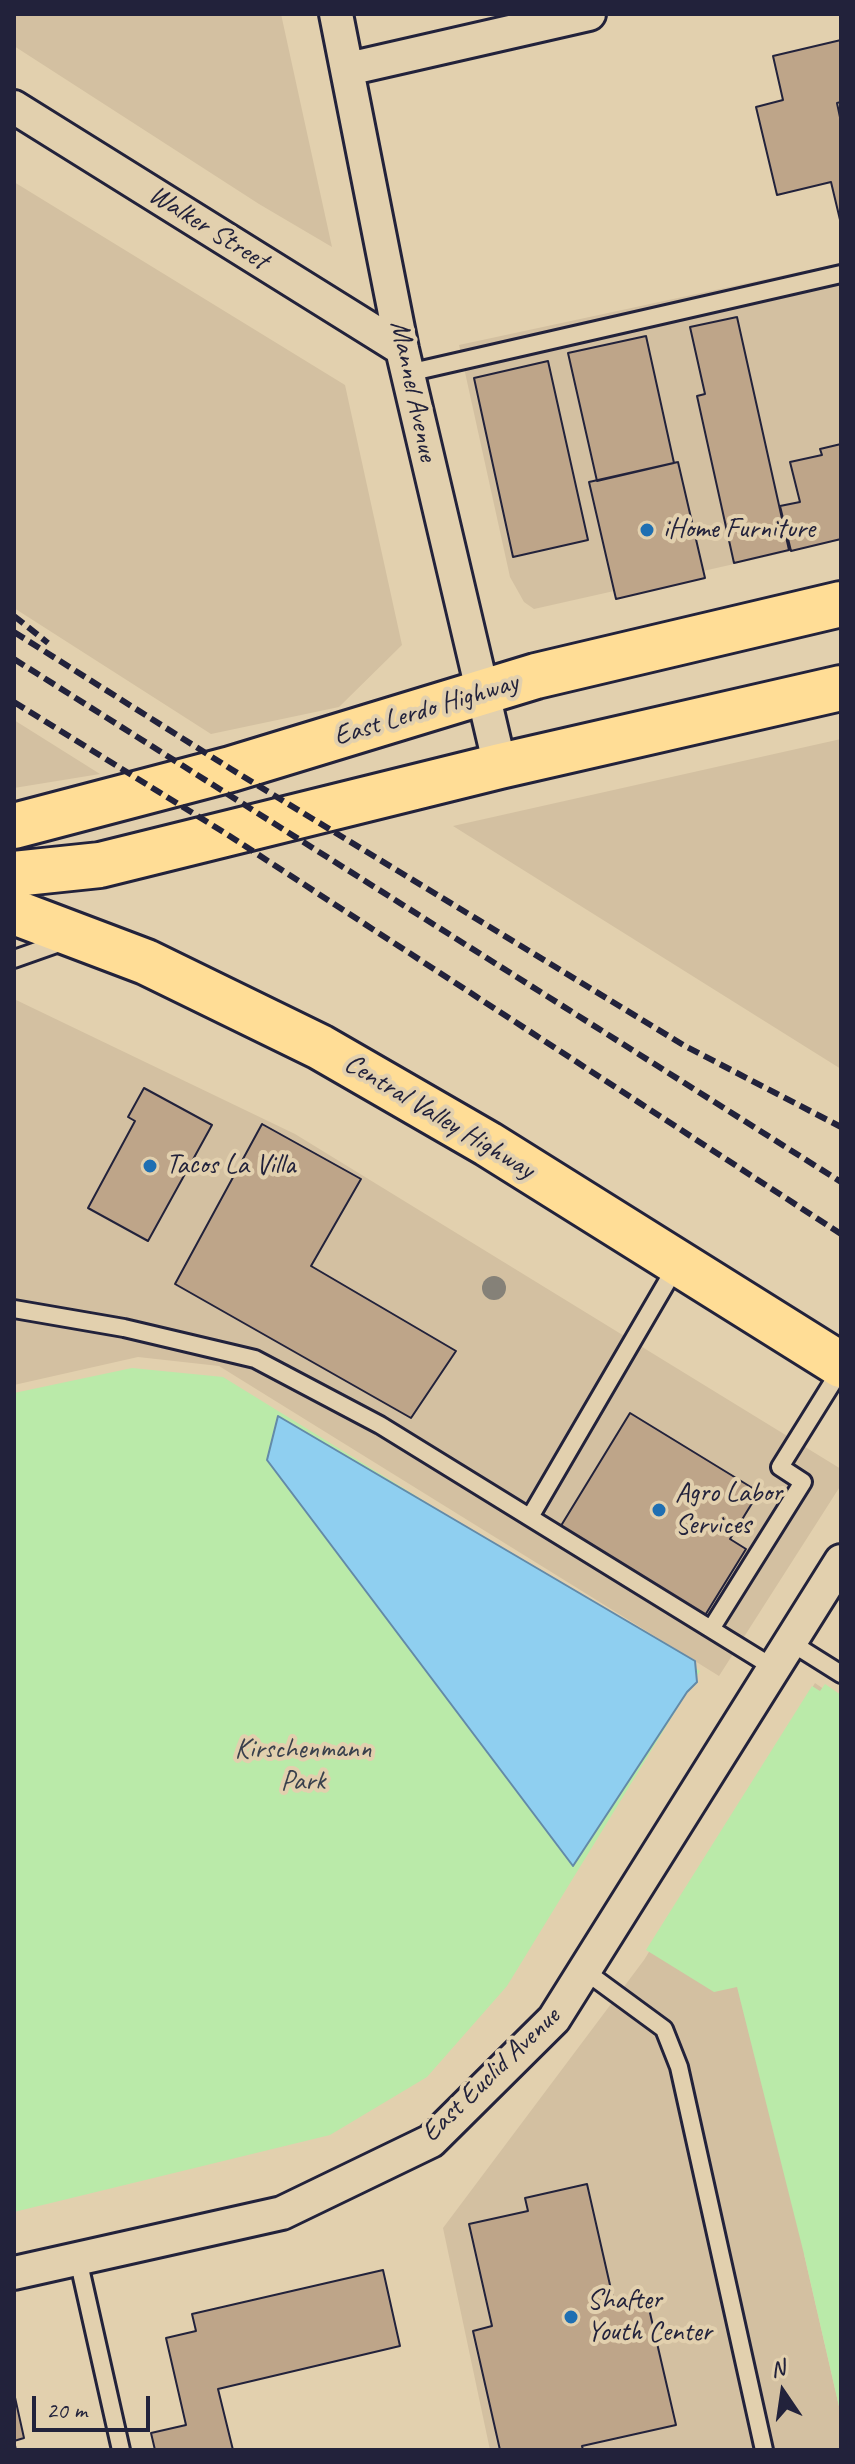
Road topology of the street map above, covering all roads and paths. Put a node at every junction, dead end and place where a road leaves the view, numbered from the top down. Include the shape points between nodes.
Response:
1 (336, 14) edge
2 (589, 14) edge
3 (348, 69) junction
4 (14, 107) edge
5 (841, 274) edge
6 (405, 361) junction
7 (841, 604) edge
8 (841, 688) edge
9 (482, 692) junction
10 (500, 766) junction
11 (14, 826) edge
12 (14, 874) edge
13 (14, 912) edge
14 (79, 937) junction
15 (14, 959) edge
16 (678, 1262) junction
17 (14, 1309) edge
18 (841, 1367) edge
19 (530, 1517) junction
20 (841, 1561) edge
21 (711, 1629) junction
22 (782, 1655) junction
23 (841, 1674) edge
24 (585, 1971) junction
25 (78, 2259) junction
26 (14, 2273) edge
27 (121, 2450) edge
28 (764, 2450) edge

1 - 3 street, Mannel Avenue
2 - 3 street
3 - 6 street, Mannel Avenue
4 - 6 street, Walker Street
5 - 6 lane
6 - 9 street, Mannel Avenue
7 - 9 main road, East Lerdo Highway
8 - 10 main road
9 - 10 street, Mannel Avenue
9 - 11 main road, East Lerdo Highway via 217,773
10 - 12 main road via 100,865
13 - 14 main road, Central Valley Highway
14 - 15 lane
14 - 16 main road, Central Valley Highway via 146,962 320,1047
16 - 18 main road, Central Valley Highway
16 - 19 lane
17 - 19 lane via 255,1359 380,1425
18 - 21 lane via 780,1467 803,1482
19 - 21 lane
20 - 22 street, East Euclid Avenue
21 - 22 lane
22 - 23 lane
22 - 24 street, East Euclid Avenue
24 - 25 street, East Euclid Avenue via 554,2019 431,2141 282,2213
24 - 28 lane via 664,2029 679,2067
25 - 26 street, East Euclid Avenue
25 - 27 lane

